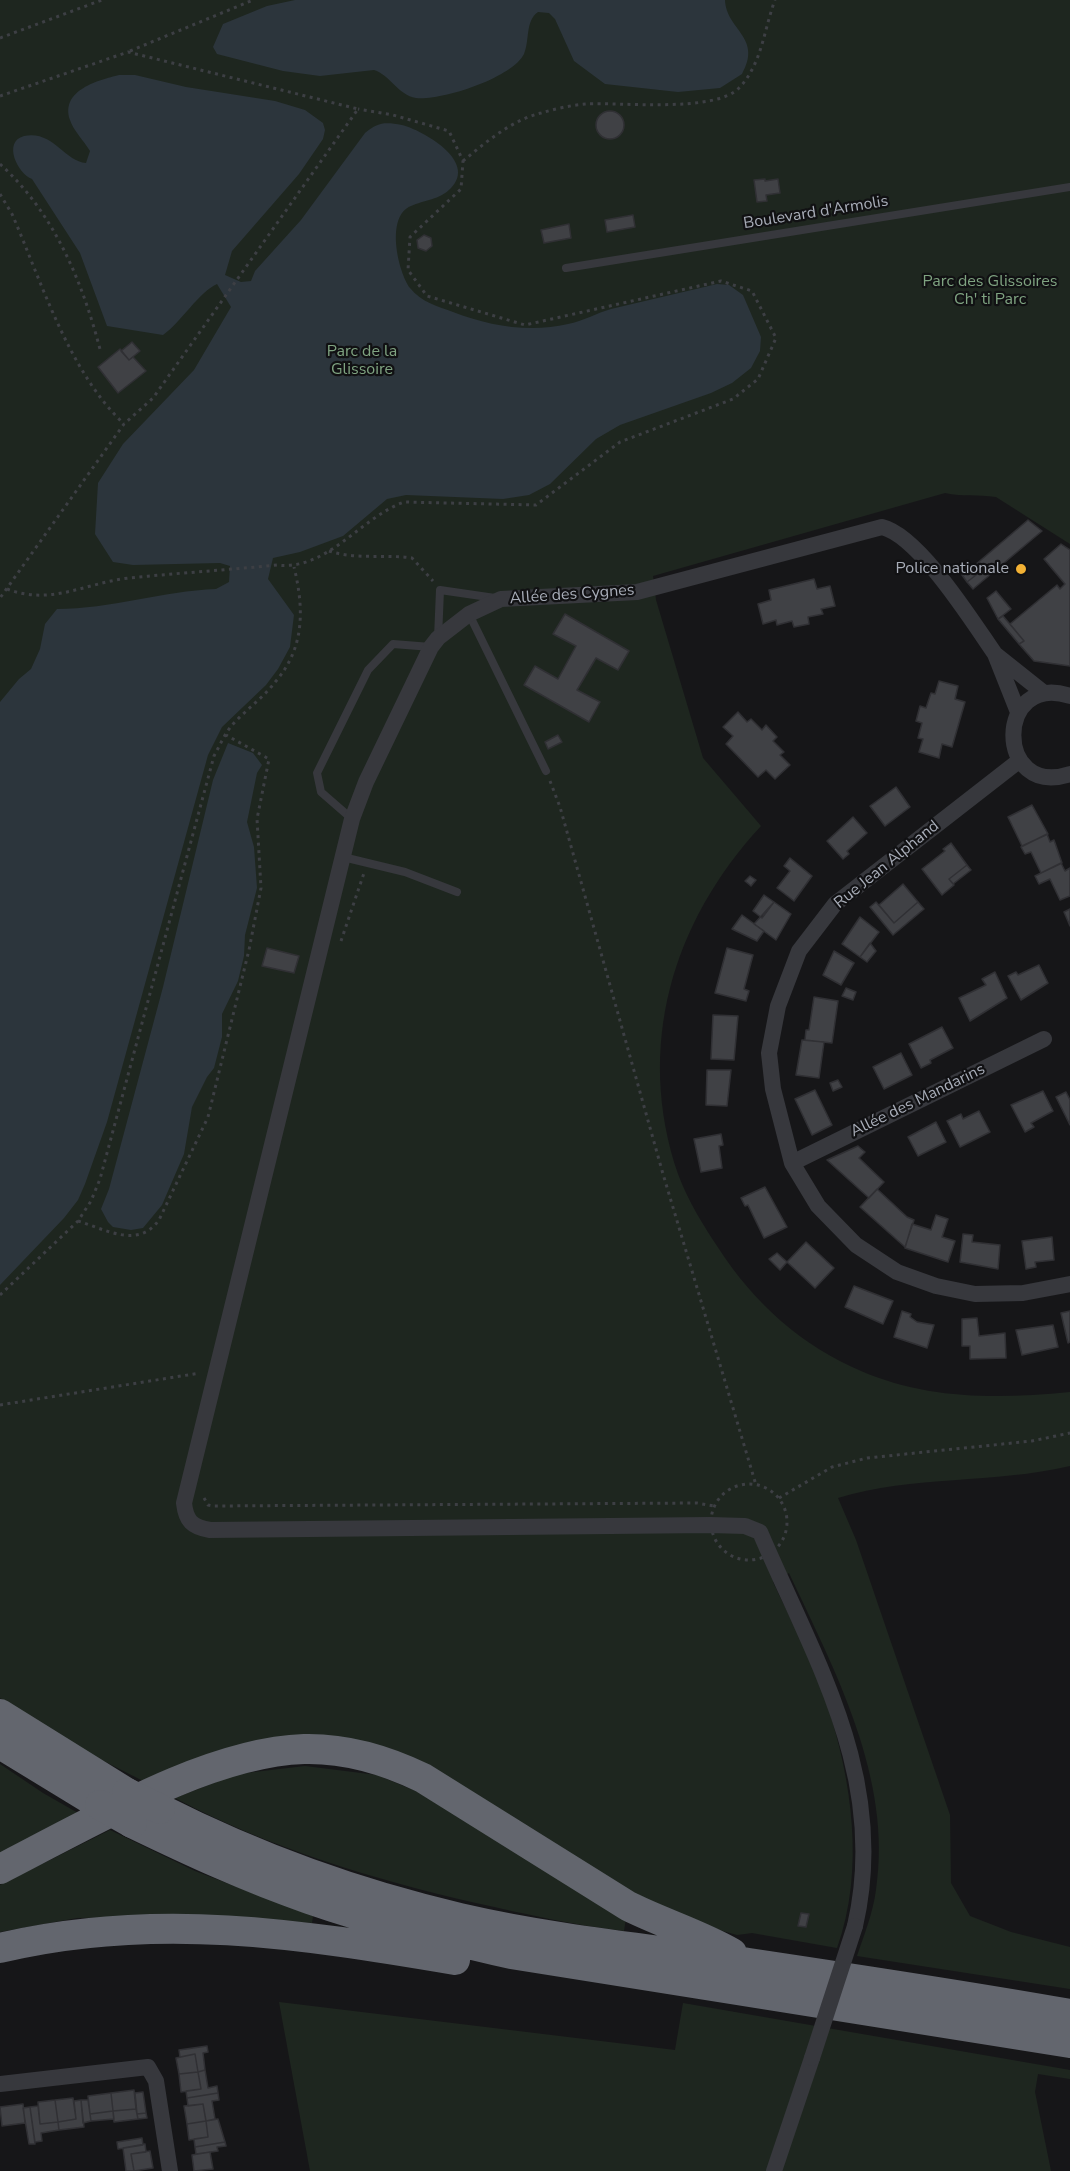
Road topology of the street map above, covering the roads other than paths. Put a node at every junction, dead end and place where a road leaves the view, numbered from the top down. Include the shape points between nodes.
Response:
1 (1070, 187) edge
2 (566, 268) dead end
3 (501, 600) junction
4 (469, 614) junction
5 (434, 643) junction
6 (995, 654) junction
7 (1044, 693) junction
8 (1070, 696) edge
9 (1018, 712) junction
10 (1020, 760) junction
11 (546, 771) road end
12 (1070, 774) edge
13 (352, 819) junction
14 (343, 857) junction
15 (457, 892) dead end
16 (1044, 1039) dead end
17 (792, 1164) junction
18 (1070, 1284) edge
19 (0, 1714) edge
20 (0, 1744) edge
21 (0, 1869) edge
22 (0, 1948) edge
23 (750, 1964) junction
24 (580, 1965) junction
25 (1070, 2014) edge
26 (1070, 2043) edge
27 (0, 2084) edge
28 (170, 2171) edge
29 (774, 2171) edge

1 - 2 lane, Boulevard d'Armolis
3 - 4 street, Allée des Cygnes
3 - 5 lane via 440,590
3 - 6 street, Allée des Cygnes via 637,592 882,527 911,543
4 - 5 street, Allée des Cygnes
4 - 11 lane
5 - 13 street
5 - 13 lane via 393,644 368,670 317,773 321,792
6 - 7 street, Allée des Cygnes
6 - 9 street, Allée des Cygnes
7 - 8 street
7 - 9 street
9 - 10 street via 1012,728 1012,745
10 - 12 street via 1044,777
10 - 17 street, Rue Jean Alphand via 835,904 799,951 778,1006 770,1053 773,1089
13 - 14 street
14 - 15 lane
14 - 29 street, bridge via 184,1503 188,1521 196,1527 222,1530 731,1525 754,1527 760,1532 834,1697 855,1773 864,1826 864,1870 855,1926
16 - 17 street, Allée des Mandarins
17 - 18 street, Rue Jean Alphand via 818,1206 856,1245 897,1272 975,1294 1023,1293
19 - 23 highway, bridge via 159,1809 254,1853 332,1882 408,1905 538,1933
20 - 24 highway, bridge via 132,1823 210,1860 308,1898 477,1946
21 - 23 highway via 162,1789 224,1763 305,1749 343,1752 397,1765 423,1778 628,1906 707,1938
22 - 24 highway via 66,1935 192,1927 303,1935 519,1971
23 - 25 highway
24 - 26 highway
27 - 28 street via 148,2067 156,2081

